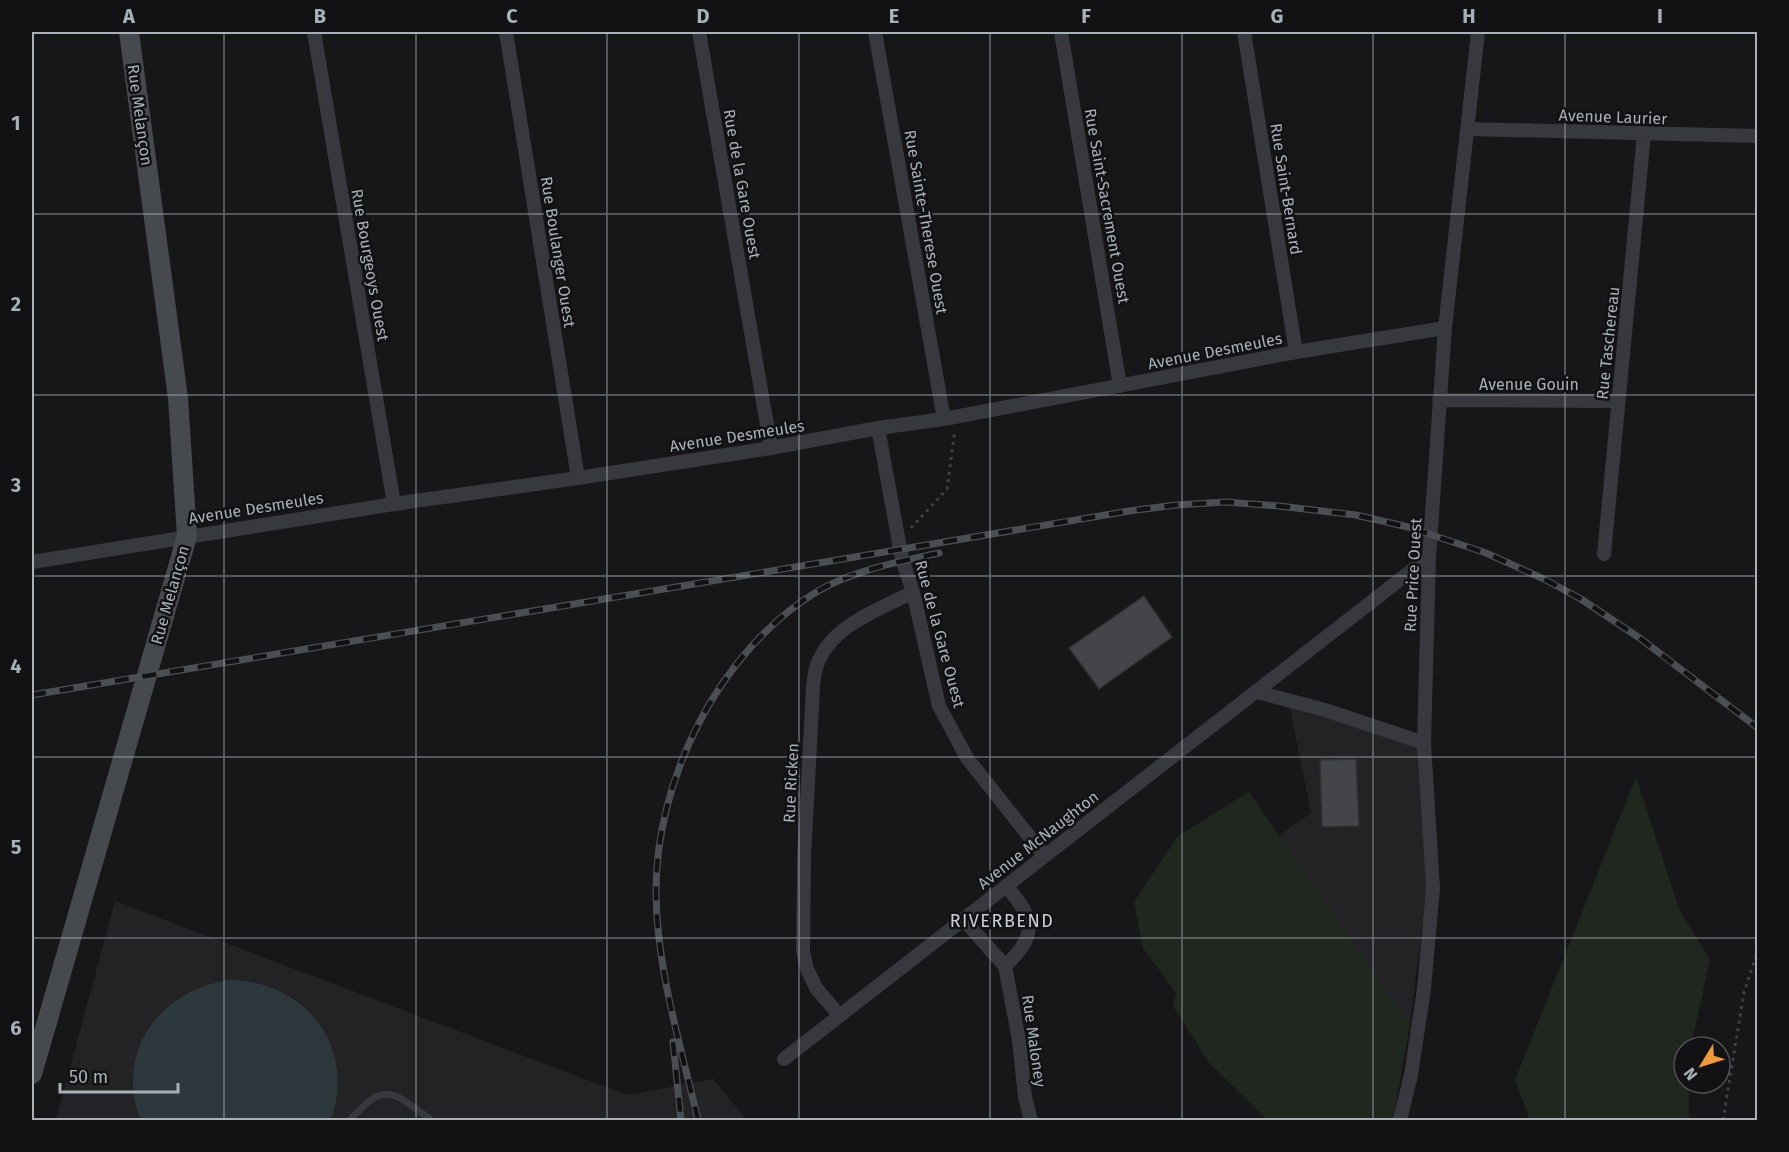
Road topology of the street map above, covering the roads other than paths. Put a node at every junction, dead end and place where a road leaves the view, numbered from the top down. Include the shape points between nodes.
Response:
1 (129, 32) edge
2 (314, 32) edge
3 (506, 32) edge
4 (699, 32) edge
5 (875, 32) edge
6 (1060, 32) edge
7 (1244, 32) edge
8 (1478, 32) edge
9 (1467, 129) junction
10 (1644, 134) junction
11 (1758, 136) edge
12 (1445, 328) junction
13 (1296, 352) junction
14 (1120, 386) junction
15 (1439, 400) junction
16 (1618, 401) junction
17 (951, 418) junction
18 (878, 428) junction
19 (771, 448) junction
20 (578, 478) junction
21 (394, 504) junction
22 (187, 536) junction
23 (1604, 554) dead end
24 (1430, 557) junction
25 (32, 562) edge
26 (913, 592) junction
27 (1257, 692) junction
28 (1424, 743) junction
29 (1044, 855) junction
30 (1006, 886) junction
31 (964, 920) junction
32 (1005, 966) junction
33 (840, 1016) junction
34 (784, 1059) dead end
35 (32, 1074) edge
36 (350, 1120) edge
37 (431, 1120) edge
38 (1031, 1120) edge
39 (1400, 1120) edge

1 - 22 street, Rue Melançon via 178,398
2 - 21 street, Rue Bourgeoys Ouest
3 - 20 street, Rue Boulanger Ouest
4 - 19 street, Rue de la Gare Ouest
5 - 17 street, Rue Sainte-Therese Ouest
6 - 14 street, Rue Saint-Sacrement Ouest
7 - 13 street, Rue Saint-Bernard
8 - 9 street, Rue Price Ouest
9 - 10 street, Avenue Laurier
9 - 12 street, Rue Price Ouest
10 - 11 street, Avenue Laurier
10 - 16 street, Rue Taschereau
12 - 13 street, Avenue Desmeules
12 - 15 street, Rue Price Ouest
13 - 14 street, Avenue Desmeules
14 - 17 street, Avenue Desmeules
15 - 16 street, Avenue Gouin
15 - 24 street, Rue Price Ouest
16 - 23 street, Rue Taschereau
17 - 18 street, Avenue Desmeules
18 - 19 street, Avenue Desmeules
18 - 26 street, Rue de la Gare Ouest via 898,542
19 - 20 street, Avenue Desmeules
20 - 21 street, Avenue Desmeules
21 - 22 street, Avenue Desmeules
22 - 25 street, Avenue Desmeules
22 - 35 street, Rue Melançon
24 - 27 street, Avenue McNaughton
24 - 28 street, Rue Price Ouest
26 - 29 street, Rue de la Gare Ouest via 939,706 967,758
26 - 33 street, Rue Ricken via 845,628 829,643 817,664 804,858 803,951 816,988
27 - 28 street
27 - 29 street, Avenue McNaughton
28 - 39 street, Rue Price Ouest via 1433,888 1424,989
29 - 30 street, Avenue McNaughton
30 - 31 street, Avenue McNaughton
30 - 32 street via 1025,912 1030,934 1021,951
31 - 32 street
31 - 33 street, Avenue McNaughton
32 - 38 street, Rue Maloney
33 - 34 street, Avenue McNaughton
36 - 37 lane via 380,1093 394,1095

